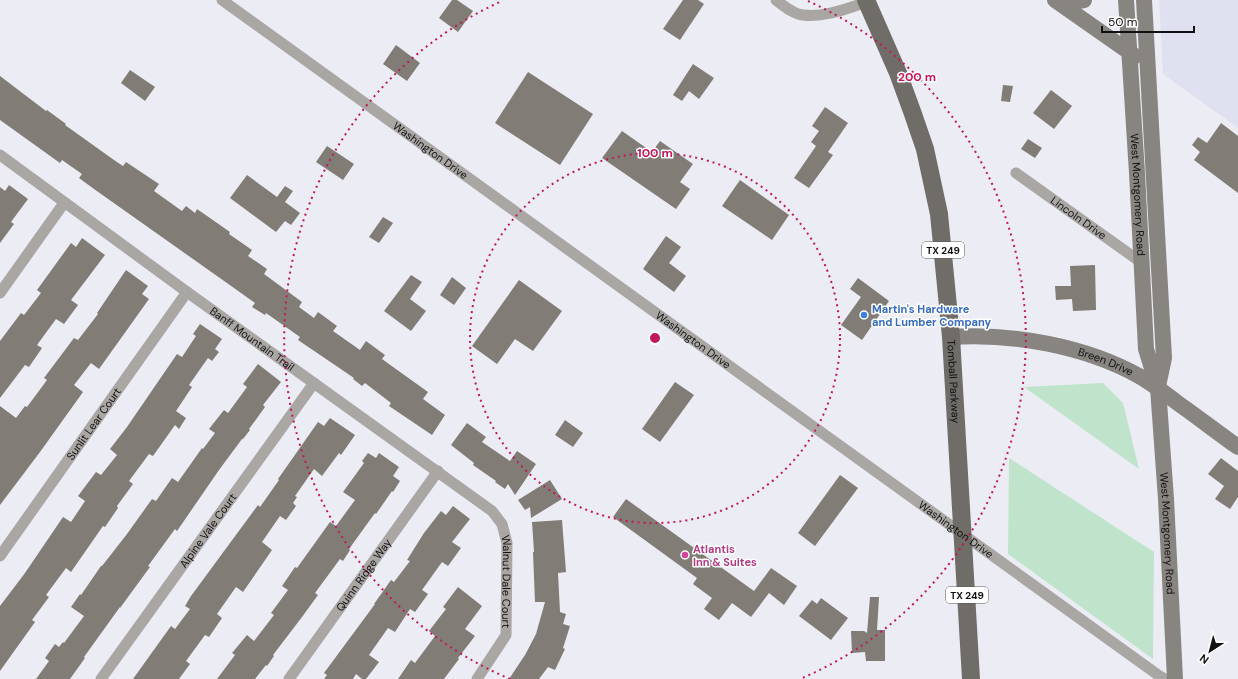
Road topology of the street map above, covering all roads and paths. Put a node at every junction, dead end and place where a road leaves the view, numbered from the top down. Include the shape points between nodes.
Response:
1 (222, 0) edge
2 (776, 0) edge
3 (1056, 0) edge
4 (1064, 0) edge
5 (1084, 0) edge
6 (1126, 0) edge
7 (1144, 0) edge
8 (867, 1) edge
9 (1129, 52) junction
10 (1148, 65) junction
11 (0, 155) edge
12 (1016, 173) dead end
13 (64, 203) junction
14 (1142, 263) junction
15 (187, 292) junction
16 (0, 293) edge
17 (951, 337) junction
18 (314, 383) junction
19 (1158, 388) junction
20 (1238, 447) edge
21 (438, 471) junction
22 (502, 524) joint
23 (963, 534) junction
24 (0, 556) edge
25 (101, 679) edge
26 (289, 679) edge
27 (477, 679) edge
28 (972, 679) edge
29 (1165, 679) edge
30 (1175, 679) edge

1 - 23 street, Washington Drive
2 - 8 street via 802,15 826,14
3 - 9 main road
4 - 5 main road
6 - 9 main road, West Montgomery Road
7 - 10 main road, West Montgomery Road
8 - 17 main road, Tomball Parkway / TX 249 via 898,72 925,149 940,214
9 - 10 main road
9 - 14 main road, West Montgomery Road
10 - 19 main road, West Montgomery Road via 1164,358
11 - 13 street, Banff Mountain Trail
12 - 14 street, Lincoln Drive
13 - 15 street, Banff Mountain Trail
13 - 16 street
14 - 19 main road, West Montgomery Road via 1146,349
15 - 18 street, Banff Mountain Trail
15 - 24 street, Sunlit Lear Court
17 - 19 main road, Breen Drive via 1008,338 1042,342 1108,361
17 - 23 main road, Tomball Parkway / TX 249
18 - 21 street, Banff Mountain Trail
18 - 25 street, Alpine Vale Court
19 - 20 main road, Breen Drive
19 - 30 main road, West Montgomery Road
21 - 22 street, Banff Mountain Trail via 492,511
21 - 26 street, Quinn Ridge Way
22 - 27 street, Walnut Dale Court via 507,543 506,635
23 - 28 main road, Tomball Parkway / TX 249
23 - 29 street, Washington Drive

